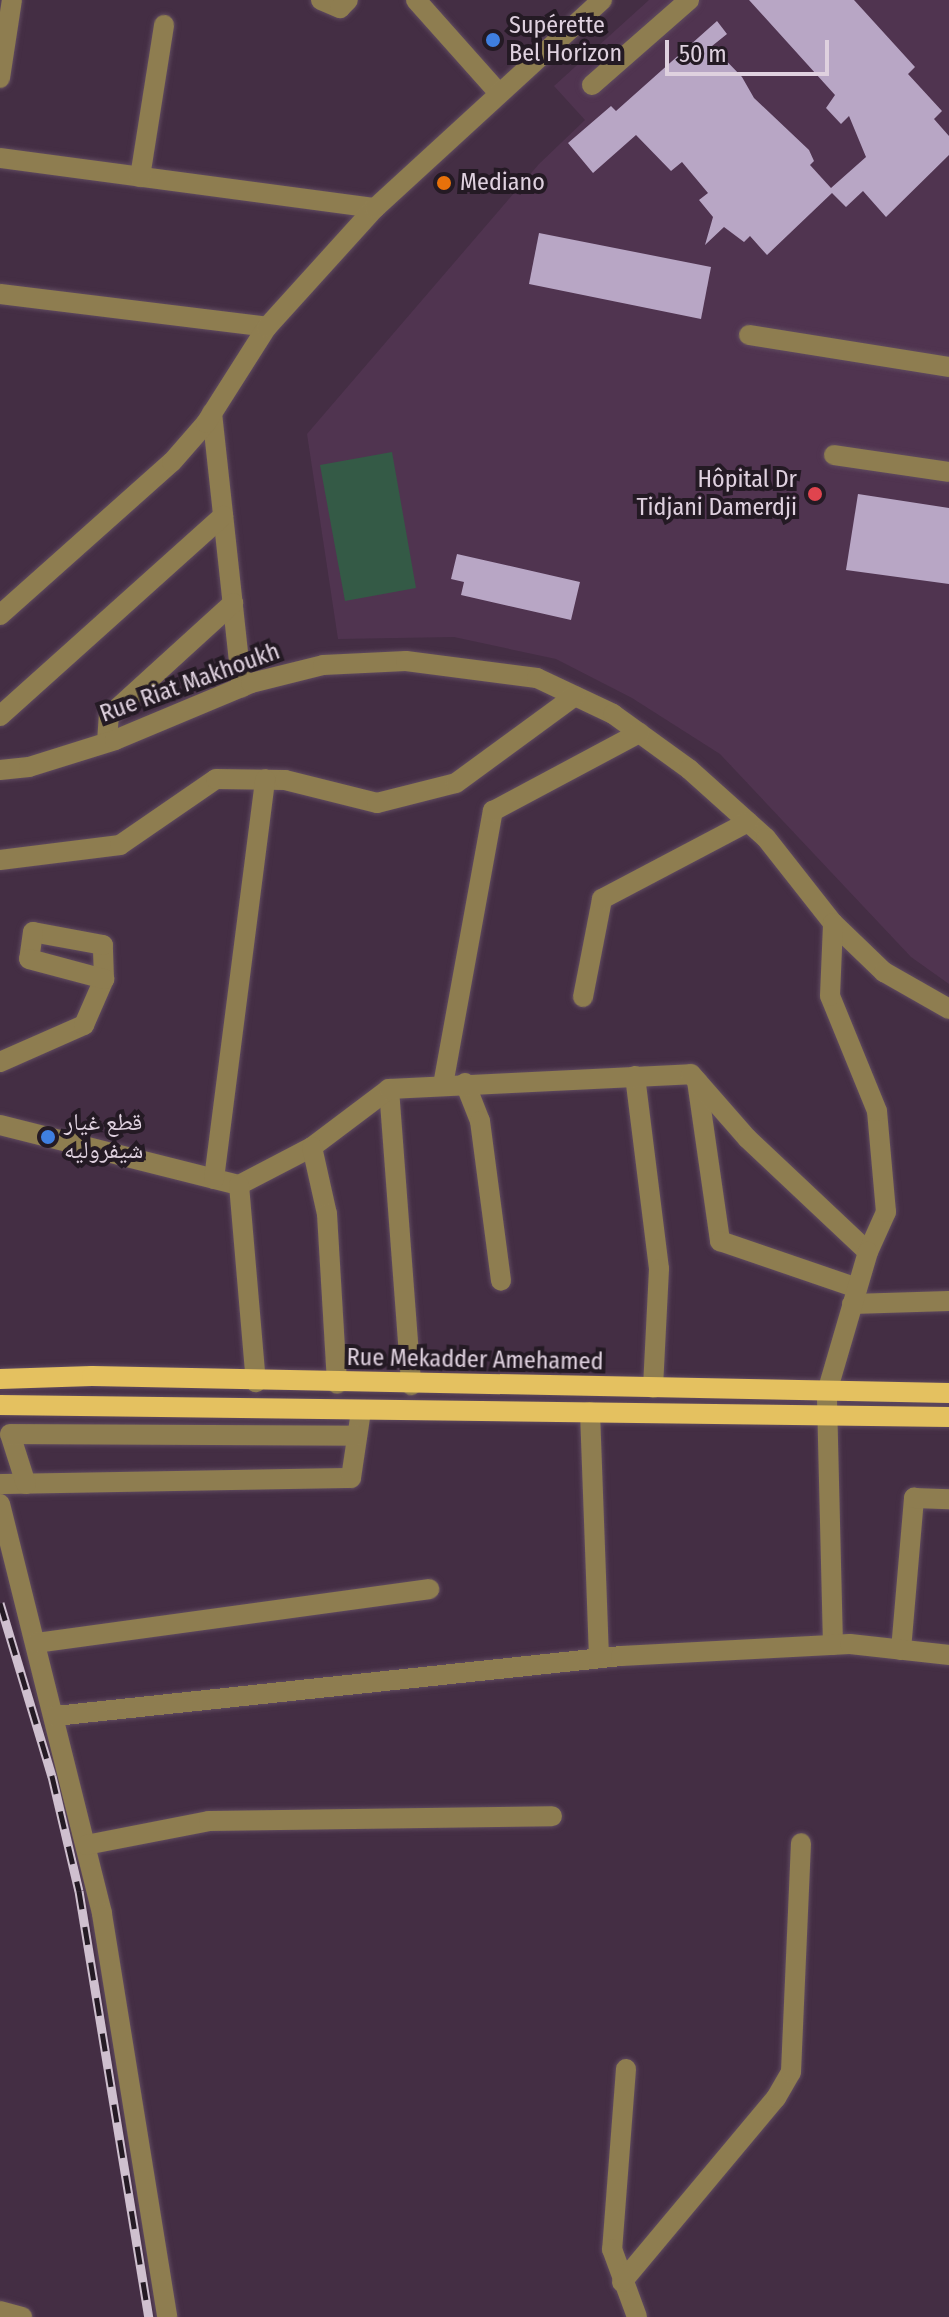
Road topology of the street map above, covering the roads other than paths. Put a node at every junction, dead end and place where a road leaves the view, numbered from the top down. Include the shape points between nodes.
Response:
1 (12, 0) edge
2 (321, 0) edge
3 (348, 0) edge
4 (416, 0) edge
5 (602, 0) edge
6 (689, 0) edge
7 (164, 25) dead end
8 (0, 78) edge
9 (592, 85) dead end
10 (498, 92) junction
11 (0, 158) edge
12 (140, 177) junction
13 (375, 208) junction
14 (0, 294) edge
15 (267, 327) junction
16 (749, 335) dead end
17 (949, 367) edge
18 (212, 413) junction
19 (834, 455) dead end
20 (949, 472) edge
21 (223, 516) junction
22 (233, 603) junction
23 (0, 615) edge
24 (242, 687) junction
25 (575, 696) junction
26 (0, 716) edge
27 (639, 733) junction
28 (107, 742) junction
29 (0, 770) edge
30 (265, 779) junction
31 (748, 822) junction
32 (0, 860) edge
33 (833, 923) junction
34 (104, 979) dead end
35 (583, 997) dead end
36 (949, 1009) edge
37 (0, 1062) edge
38 (635, 1076) junction
39 (697, 1081) junction
40 (465, 1083) junction
41 (443, 1085) junction
42 (389, 1089) junction
43 (0, 1125) edge
44 (312, 1147) junction
45 (214, 1179) junction
46 (239, 1185) junction
47 (868, 1252) junction
48 (501, 1281) dead end
49 (855, 1296) junction
50 (949, 1301) edge
51 (0, 1379) edge
52 (256, 1382) junction
53 (337, 1384) junction
54 (411, 1385) junction
55 (653, 1388) junction
56 (827, 1392) junction
57 (949, 1393) edge
58 (0, 1405) edge
59 (361, 1411) junction
60 (590, 1412) junction
61 (828, 1414) junction
62 (949, 1417) edge
63 (357, 1436) junction
64 (0, 1484) edge
65 (26, 1484) junction
66 (949, 1499) edge
67 (0, 1504) edge
68 (429, 1589) dead end
69 (36, 1643) junction
70 (833, 1645) junction
71 (901, 1650) junction
72 (949, 1655) edge
73 (599, 1658) junction
74 (55, 1716) junction
75 (552, 1816) dead end
76 (801, 1843) dead end
77 (86, 1845) junction
78 (626, 2069) dead end
79 (622, 2282) junction
80 (0, 2311) edge
81 (22, 2317) edge
82 (167, 2317) edge
83 (637, 2317) edge

1 - 8 street
2 - 3 street via 340,8
4 - 10 street
5 - 10 street
6 - 9 street
7 - 12 street
10 - 13 street
11 - 12 street
12 - 13 street
13 - 15 street
14 - 15 street
15 - 18 street
16 - 17 street
18 - 21 street
18 - 23 street via 172,462
19 - 20 street
21 - 22 street
21 - 26 street
22 - 24 street
22 - 28 street via 109,716
24 - 25 street, Rue Riat Makhoukh via 323,665 406,661 537,678
24 - 28 street, Rue Riat Makhoukh
25 - 27 street, Rue Riat Makhoukh
25 - 30 street via 456,783 377,803
27 - 31 street, Rue Riat Makhoukh
27 - 41 street via 493,811
28 - 29 street, Rue Riat Makhoukh via 29,767
30 - 32 street via 216,779 120,845
30 - 45 street
31 - 33 street, Rue Riat Makhoukh
31 - 35 street via 602,899
33 - 36 street, Rue Riat Makhoukh via 884,972
33 - 47 street via 830,996 877,1111 886,1212
34 - 37 street via 84,1025
38 - 39 street via 691,1074
38 - 40 street
38 - 55 street via 659,1269
39 - 47 street via 747,1138
39 - 49 street via 720,1241
40 - 41 street
40 - 48 street via 480,1121
41 - 42 street
42 - 44 street
42 - 54 street
43 - 45 street
44 - 46 street
44 - 53 street via 327,1214
45 - 46 street
46 - 52 street
47 - 49 street
49 - 50 street
49 - 56 street
51 - 52 main road, Rue Mekadder Amehamed via 92,1376
52 - 53 main road, Rue Mekadder Amehamed
53 - 54 main road, Rue Mekadder Amehamed
54 - 55 main road, Rue Mekadder Amehamed
55 - 56 main road, Rue Mekadder Amehamed
56 - 57 main road, Rue Mekadder Amehamed
56 - 61 street
58 - 59 main road, Rue Mekadder Amehamed
59 - 60 main road, Rue Mekadder Amehamed
59 - 63 street
60 - 61 main road, Rue Mekadder Amehamed
60 - 73 street
61 - 62 main road, Rue Mekadder Amehamed
61 - 70 street
63 - 65 street via 351,1478
63 - 65 street via 10,1434
64 - 65 street
66 - 71 street via 914,1498
67 - 69 street
68 - 69 street
69 - 74 street
70 - 71 street
70 - 73 street
71 - 72 street
73 - 74 street
74 - 77 street
75 - 77 street via 209,1821
76 - 79 street via 791,2072 776,2098
77 - 82 street via 120,2019
78 - 79 street via 612,2249
79 - 83 street
80 - 81 street

